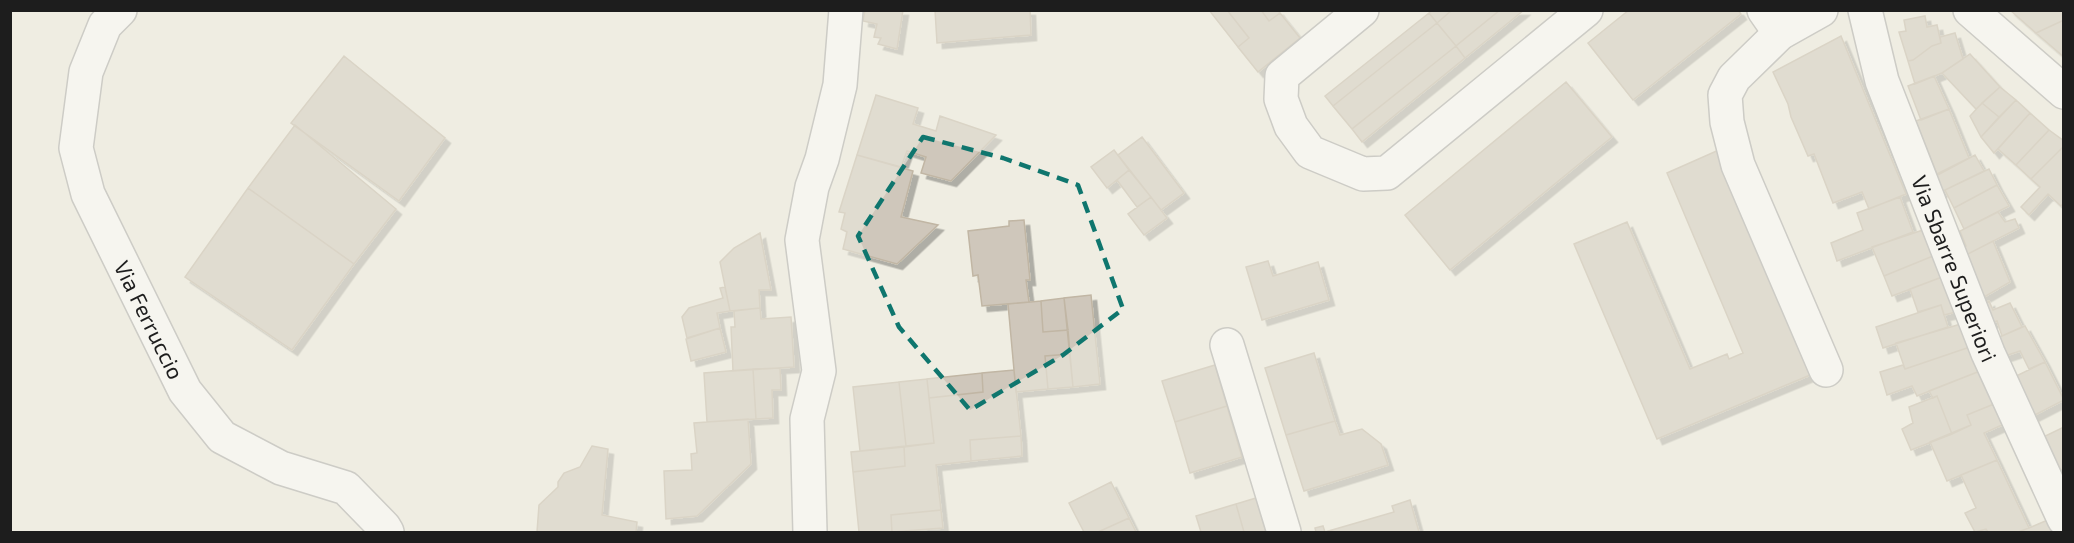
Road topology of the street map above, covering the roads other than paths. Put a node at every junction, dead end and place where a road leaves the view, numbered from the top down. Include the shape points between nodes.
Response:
1 (120, 10) edge
2 (846, 10) edge
3 (1362, 10) edge
4 (1586, 10) edge
5 (1821, 10) edge
6 (1865, 10) edge
7 (1970, 10) edge
8 (1772, 22) edge
9 (2064, 92) edge
10 (1227, 345) dead end
11 (1826, 370) dead end
12 (2064, 519) edge
13 (387, 532) edge
14 (810, 532) edge
15 (1284, 532) edge

1 - 13 street, Via Ferruccio via 105,25 86,72 76,148 88,194 185,392 222,437 281,468 346,488
2 - 14 street via 840,86 802,240 819,371 807,419
3 - 4 street via 1282,76 1281,99 1291,126 1310,152 1363,174 1387,173
5 - 8 street
6 - 12 street, Via Sbarre Superiori via 1890,103 1988,353
7 - 9 street
8 - 11 street via 1725,95 1727,122 1738,165
10 - 15 street

